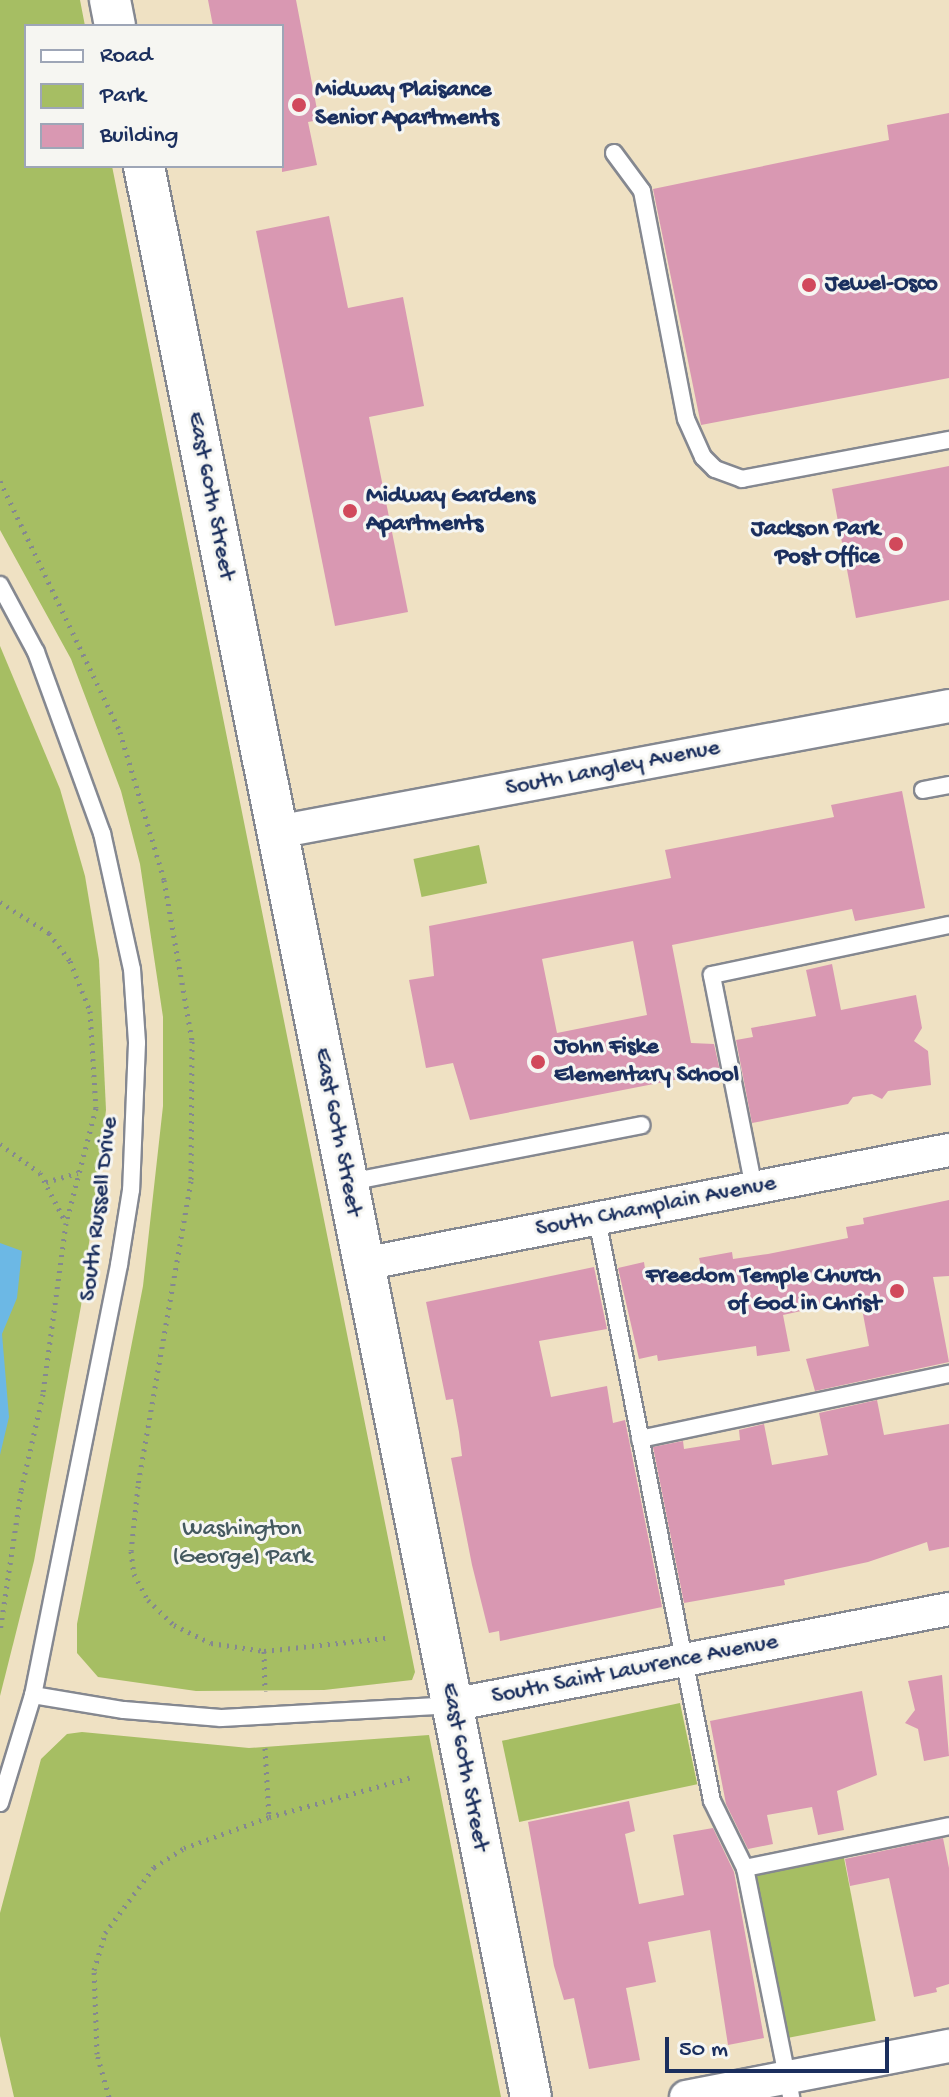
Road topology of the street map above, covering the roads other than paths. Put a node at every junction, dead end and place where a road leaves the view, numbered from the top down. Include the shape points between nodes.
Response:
1 (110, 0) edge
2 (115, 24) edge
3 (614, 153) dead end
4 (144, 168) edge
5 (949, 440) edge
6 (0, 585) edge
7 (949, 706) edge
8 (949, 785) edge
9 (923, 790) dead end
10 (277, 832) junction
11 (949, 925) edge
12 (641, 1125) dead end
13 (949, 1150) edge
14 (348, 1182) junction
15 (754, 1188) junction
16 (597, 1219) junction
17 (363, 1264) junction
18 (949, 1374) edge
19 (640, 1439) junction
20 (949, 1609) edge
21 (684, 1660) junction
22 (33, 1695) junction
23 (451, 1705) junction
24 (0, 1803) edge
25 (949, 1826) edge
26 (745, 1868) junction
27 (949, 2046) edge
28 (789, 2087) edge
29 (531, 2097) edge
30 (686, 2097) edge

1 - 2 street
3 - 5 lane via 642,191 686,419 703,457 715,469 742,479
4 - 10 street, East 60th Street
6 - 22 lane, South Russell Drive via 36,652 102,833 132,969 137,1043 137,1120 124,1235 75,1504
7 - 10 street, South Langley Avenue
8 - 9 lane
10 - 14 street, East 60th Street
11 - 15 lane via 712,975
12 - 14 lane
13 - 15 street, South Champlain Avenue
14 - 17 street, East 60th Street
15 - 16 street, South Champlain Avenue
16 - 17 street, South Champlain Avenue
16 - 19 lane
17 - 23 street, East 60th Street
18 - 19 lane
19 - 21 lane
20 - 21 street, South Saint Lawrence Avenue
21 - 23 street, South Saint Lawrence Avenue
21 - 26 lane via 712,1801
22 - 23 lane, South Saint Lawrence Avenue via 221,1718
22 - 24 lane, South Russell Drive
23 - 29 street, East 60th Street
25 - 26 lane
26 - 28 lane
27 - 28 street
28 - 30 street

